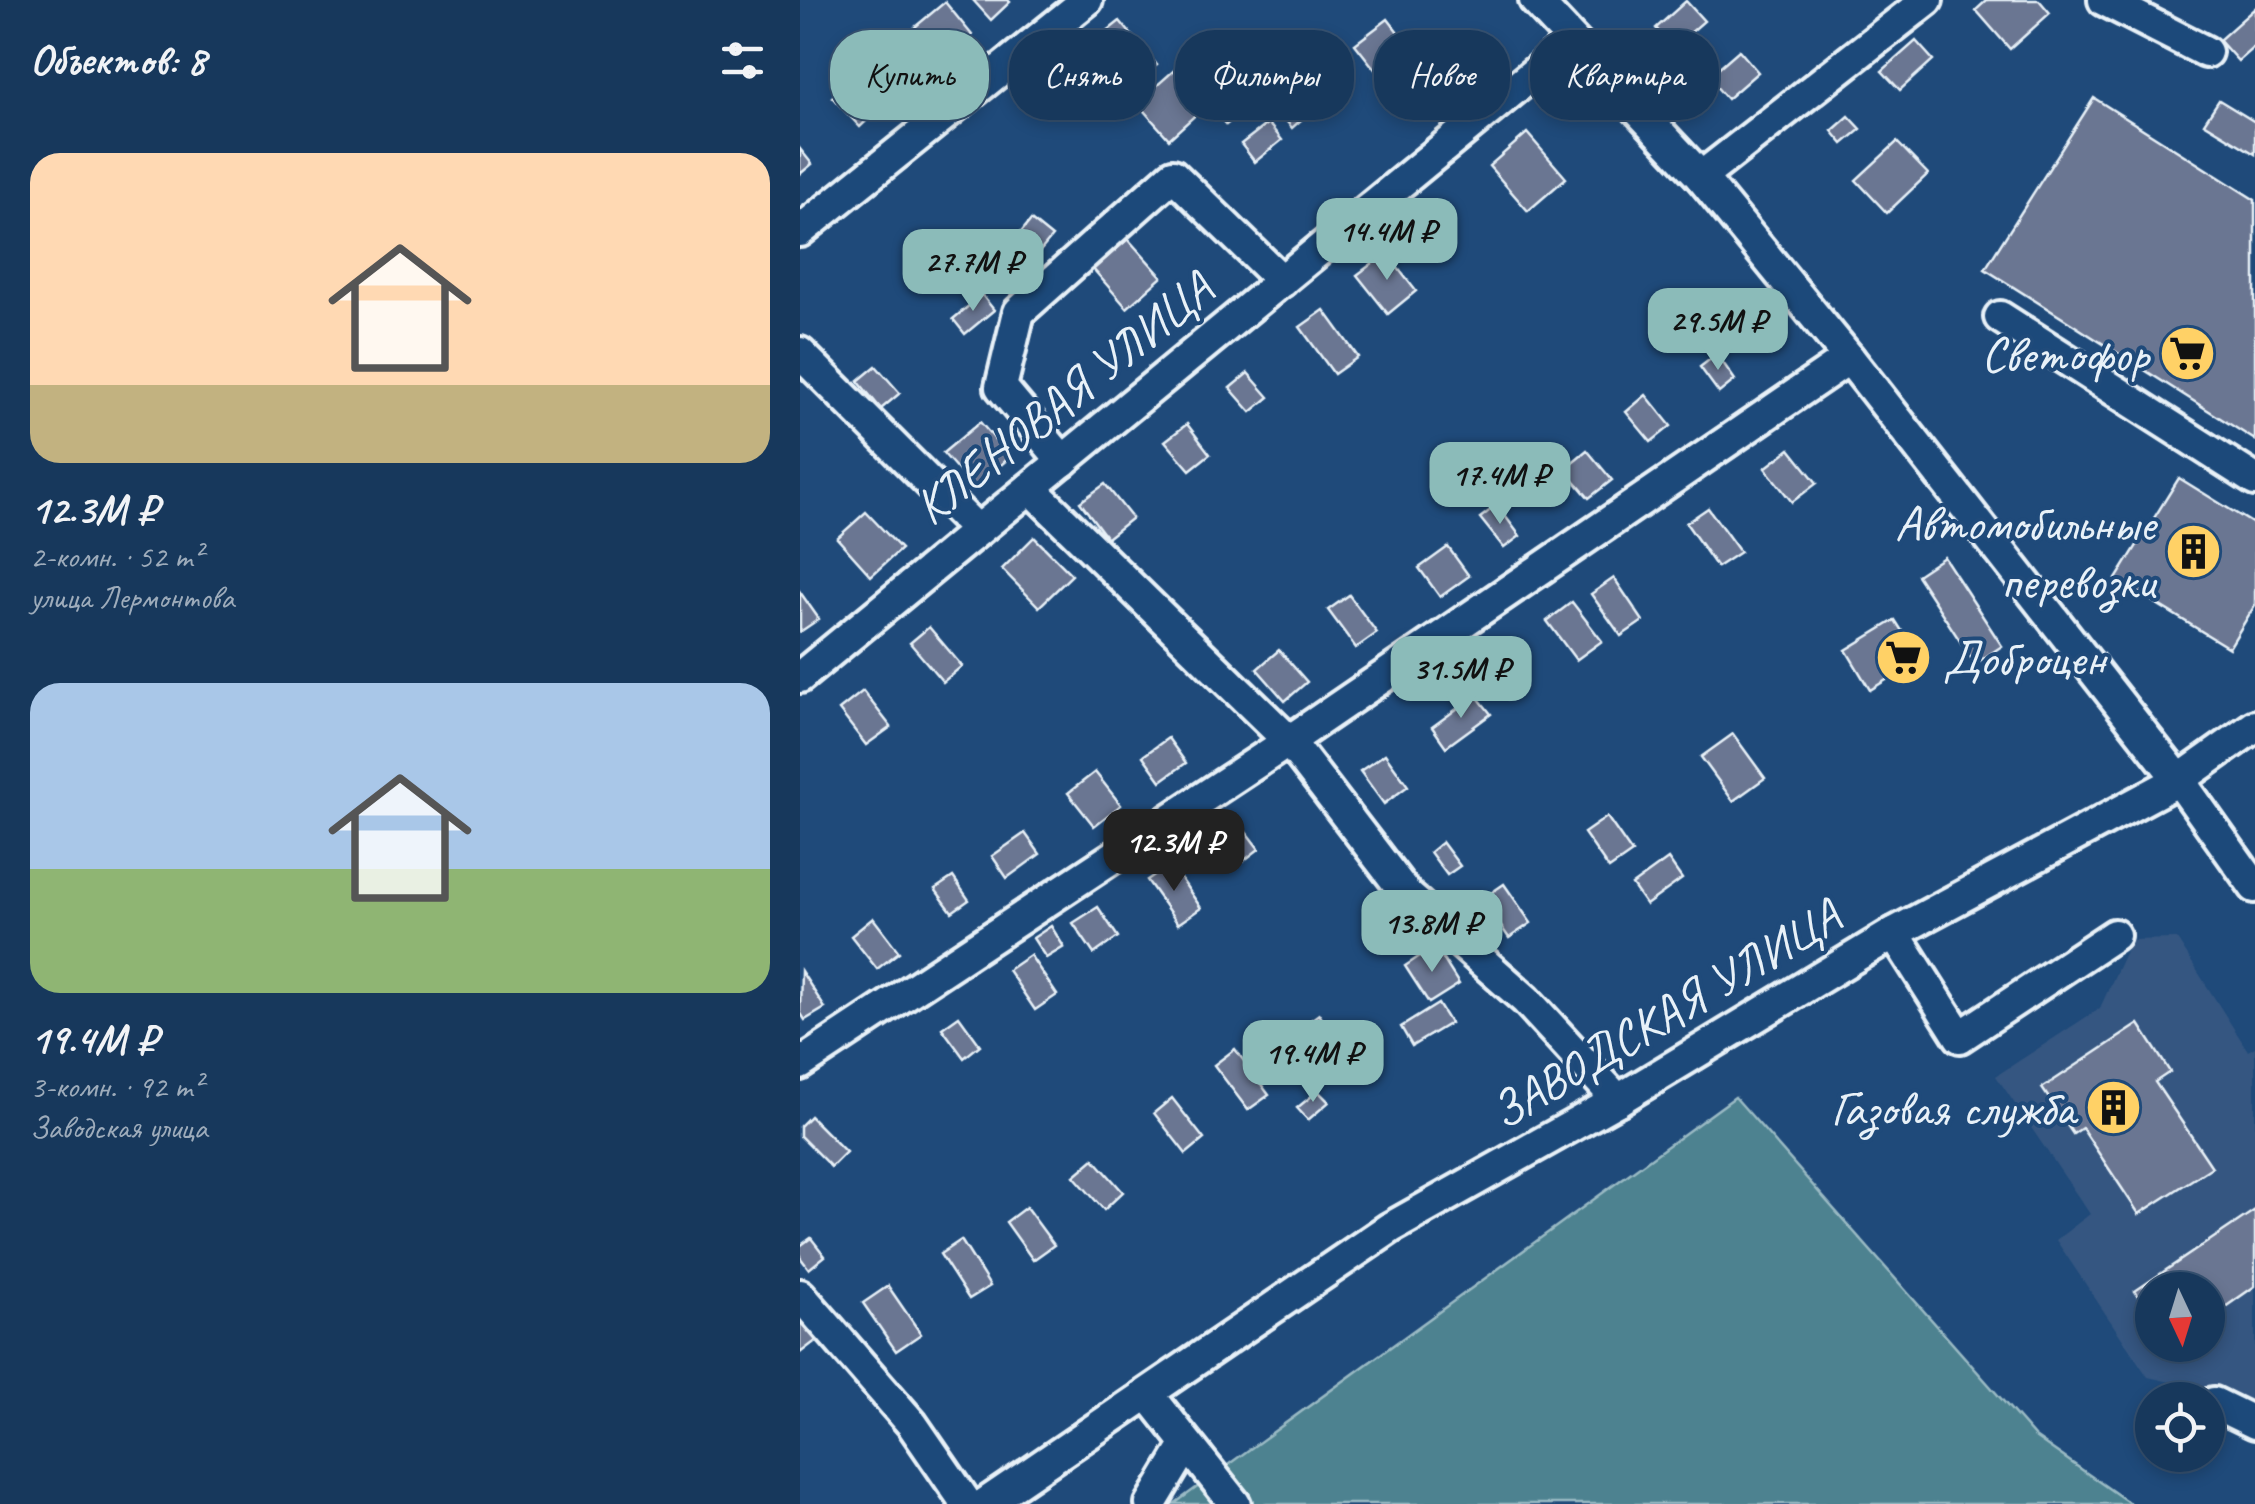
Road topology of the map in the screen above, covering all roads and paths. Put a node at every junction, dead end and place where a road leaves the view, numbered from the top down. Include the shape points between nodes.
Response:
1 (1087, 0) edge
2 (1534, 0) edge
3 (1927, 0) edge
4 (2104, 0) edge
5 (1563, 30) edge
6 (2206, 52) dead end
7 (1530, 76) edge
8 (1648, 120) edge
9 (1701, 176) junction
10 (800, 231) edge
11 (1282, 281) junction
12 (2000, 317) dead end
13 (800, 353) edge
14 (1849, 358) junction
15 (1063, 461) junction
16 (2255, 480) edge
17 (1030, 488) junction
18 (976, 529) junction
19 (800, 677) edge
20 (2255, 726) edge
21 (1289, 741) junction
22 (2179, 780) junction
23 (2255, 887) edge
24 (1894, 933) junction
25 (2114, 936) dead end
26 (800, 1064) edge
27 (1618, 1100) junction
28 (800, 1295) edge
29 (1148, 1394) junction
30 (2225, 1408) edge
31 (2255, 1423) edge
32 (1186, 1444) junction
33 (967, 1504) edge
34 (986, 1504) edge
35 (1151, 1504) edge
36 (1235, 1504) edge

1 - 10 street
2 - 5 street
3 - 9 street
4 - 6 street
7 - 11 street, КЛЕНОВАЯ УЛИЦА
8 - 9 street
9 - 14 street
11 - 15 street, КЛЕНОВАЯ УЛИЦА
11 - 15 street via 1173,176 1019,312 1002,387
12 - 16 street
13 - 18 street
14 - 21 street
14 - 22 street
15 - 17 street, КЛЕНОВАЯ УЛИЦА
17 - 18 street, КЛЕНОВАЯ УЛИЦА
17 - 21 street
18 - 19 street, КЛЕНОВАЯ УЛИЦА
20 - 22 street, ЗАВОДСКАЯ УЛИЦА
21 - 26 street
21 - 27 street via 1407,895 1526,1000
22 - 23 street
22 - 24 street, ЗАВОДСКАЯ УЛИЦА
24 - 25 street via 1960,1037
24 - 27 street, ЗАВОДСКАЯ УЛИЦА
27 - 29 street, ЗАВОДСКАЯ УЛИЦА via 1390,1228
28 - 33 street via 912,1424
29 - 32 street
29 - 34 street, ЗАВОДСКАЯ УЛИЦА
30 - 31 street
32 - 35 street
32 - 36 street

